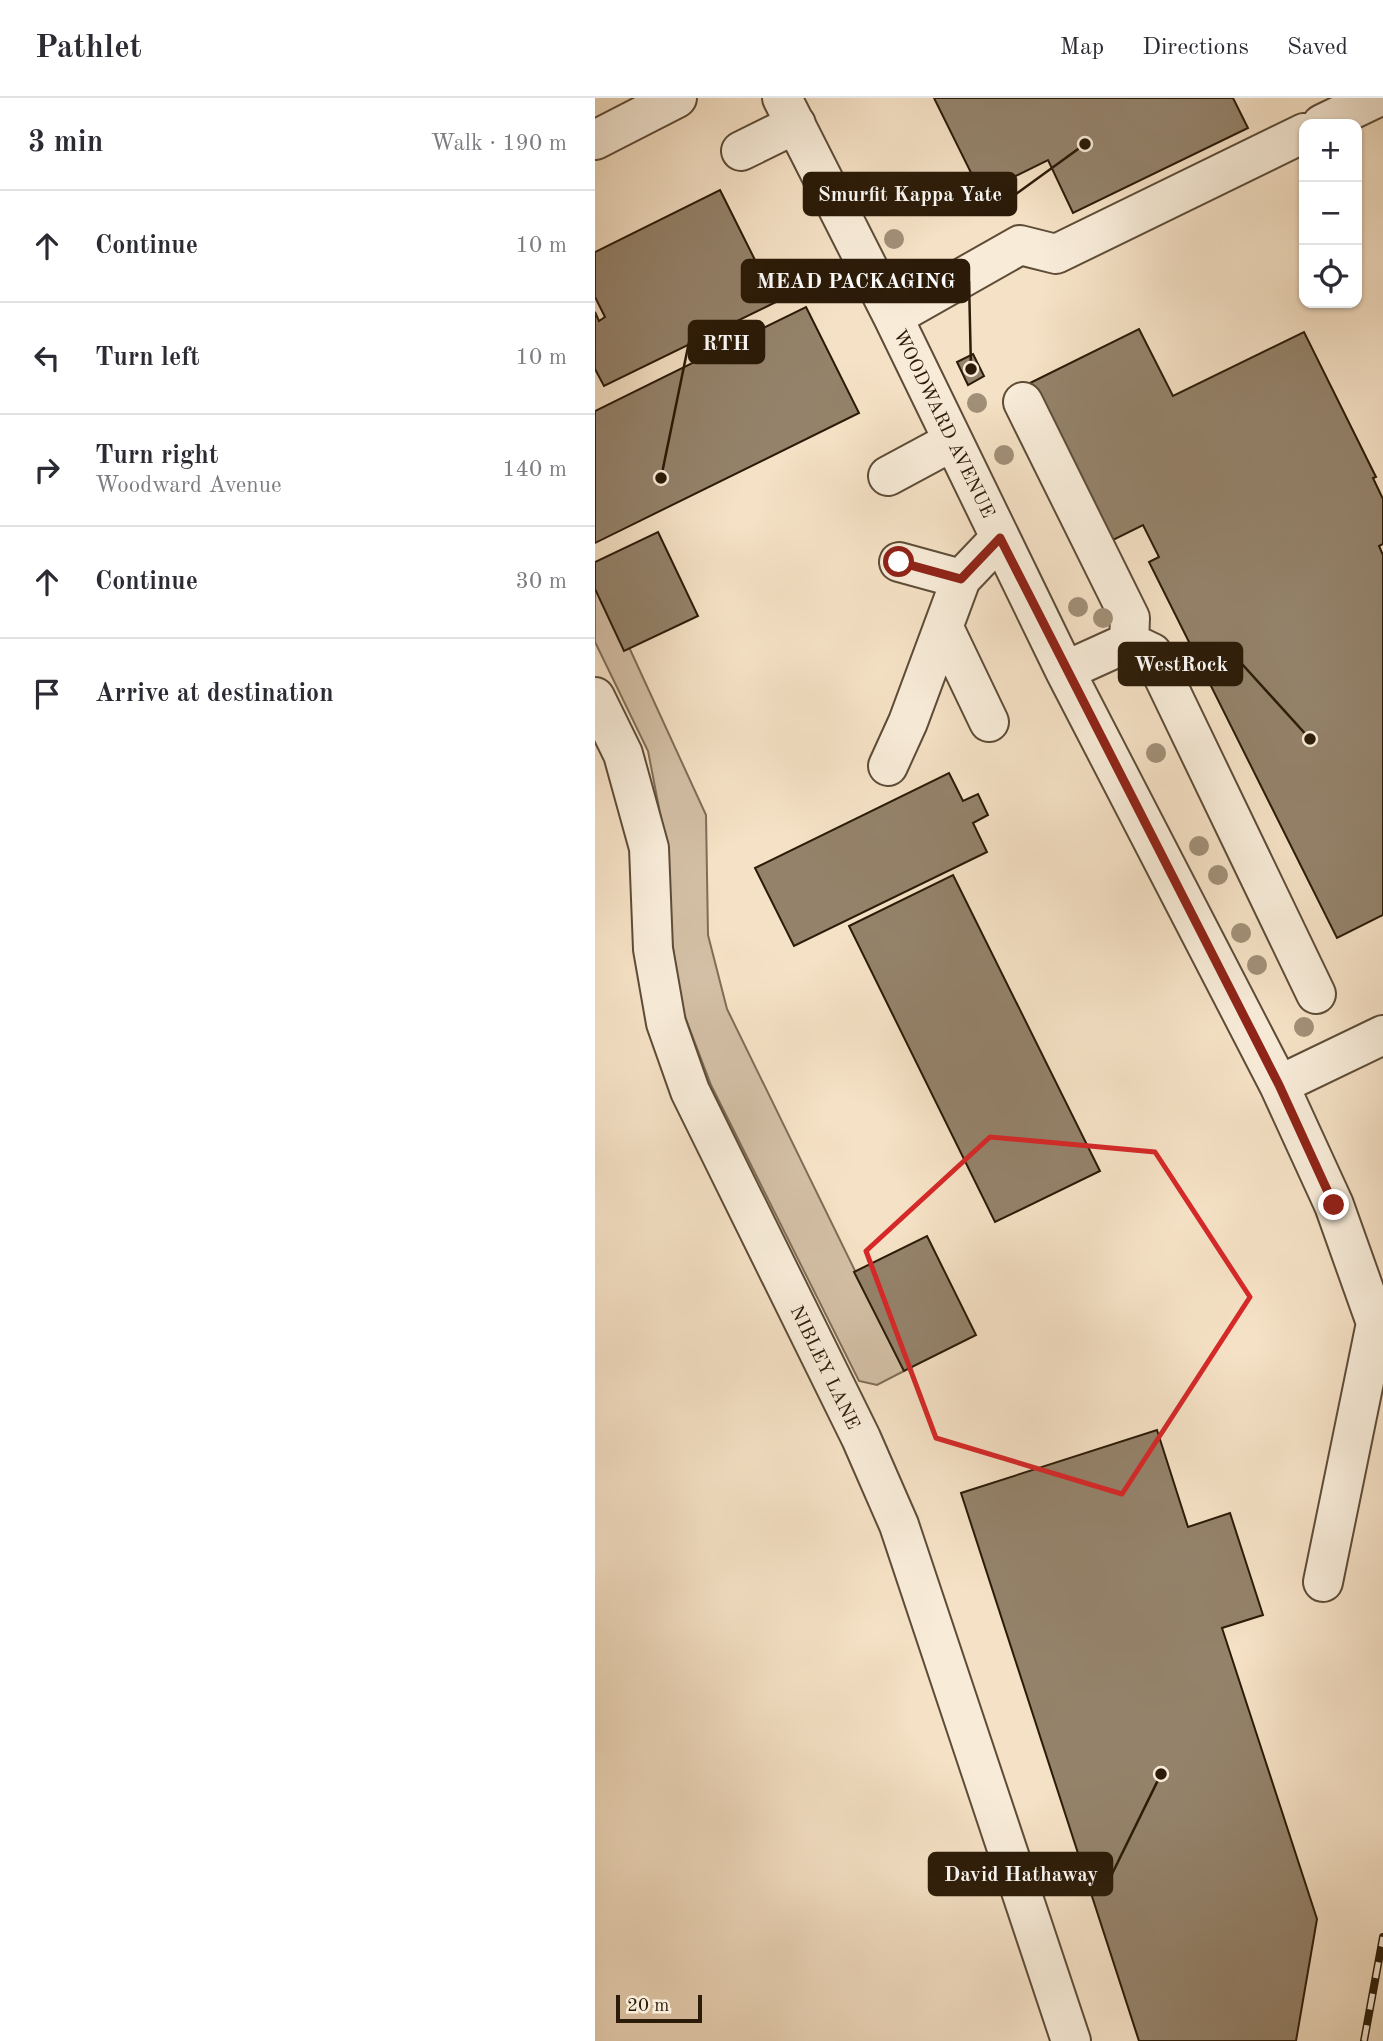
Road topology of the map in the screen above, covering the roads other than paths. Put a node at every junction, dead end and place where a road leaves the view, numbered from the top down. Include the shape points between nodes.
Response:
1 (677, 98) edge
2 (1376, 98) edge
3 (789, 111) edge
4 (1332, 119) edge
5 (1299, 135) edge
6 (595, 140) edge
7 (741, 151) dead end
8 (893, 317) junction
9 (1023, 402) dead end
10 (953, 441) junction
11 (888, 475) dead end
12 (1000, 538) junction
13 (899, 562) dead end
14 (961, 579) junction
15 (944, 628) junction
16 (1129, 642) junction
17 (1065, 671) junction
18 (595, 696) edge
19 (989, 722) dead end
20 (888, 766) dead end
21 (1316, 994) dead end
22 (1383, 1035) edge
23 (1279, 1085) junction
24 (1323, 1582) dead end
25 (1071, 2041) edge

1 - 6 street
2 - 4 street
3 - 7 street
3 - 8 street, WOODWARD AVENUE
5 - 8 street via 1056,254 1020,245
8 - 10 street, WOODWARD AVENUE
9 - 16 street via 1130,618
10 - 11 street
10 - 12 street, WOODWARD AVENUE
12 - 14 street
12 - 17 street, WOODWARD AVENUE
13 - 14 street
14 - 15 street
15 - 19 street
15 - 20 street
16 - 17 street
16 - 21 street via 1152,653
17 - 23 street, WOODWARD AVENUE
18 - 25 street, NIBLEY LANE via 623,754 649,848 653,949 666,1023 690,1091 861,1438 898,1525
22 - 23 street
23 - 24 street, WOODWARD AVENUE via 1334,1205 1376,1323

